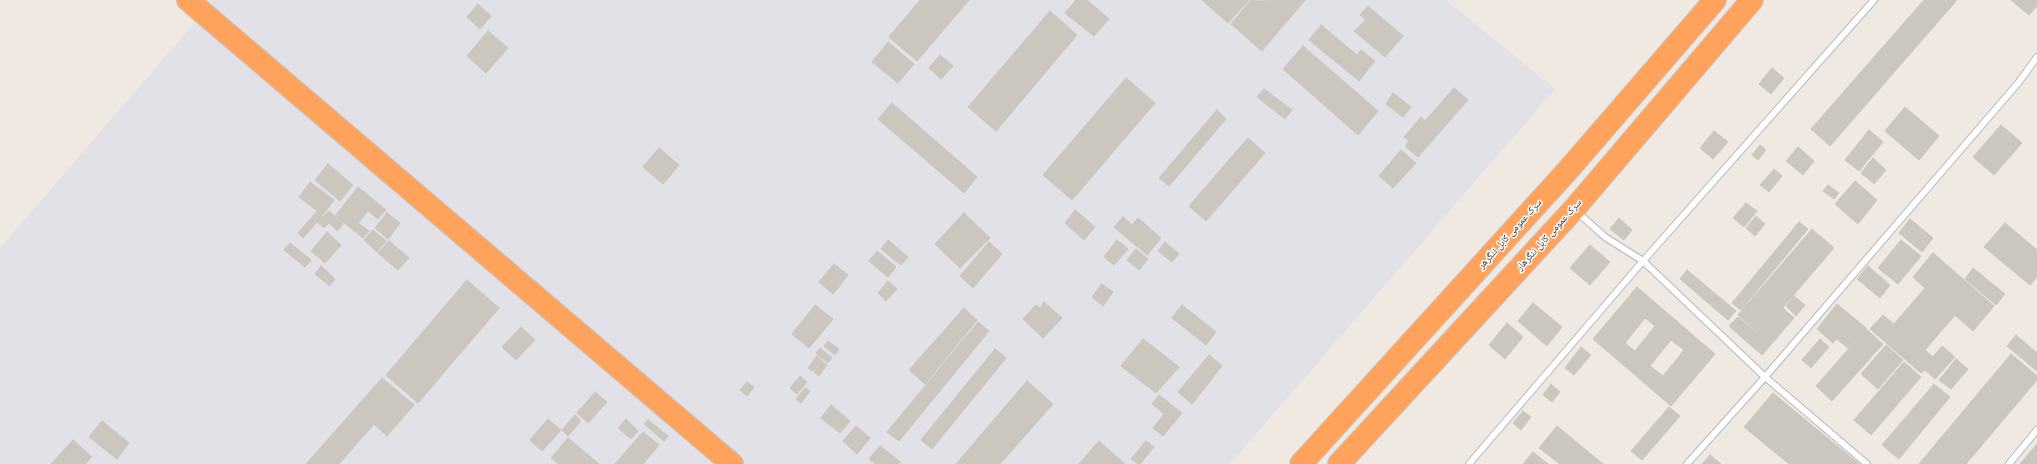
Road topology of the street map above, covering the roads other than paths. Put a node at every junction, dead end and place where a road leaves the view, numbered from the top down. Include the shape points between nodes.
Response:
1 (188, 0) edge
2 (1715, 0) edge
3 (1752, 0) edge
4 (1874, 0) edge
5 (2037, 58) edge
6 (1574, 209) junction
7 (1643, 261) junction
8 (1765, 377) junction
9 (2037, 430) edge
10 (732, 464) edge
11 (1301, 464) edge
12 (1339, 464) edge
13 (1469, 464) edge
14 (1687, 464) edge
15 (1867, 464) edge
16 (2009, 464) edge

1 - 10 highway
2 - 11 highway, سرک عمومی کابل ننگرهر via 1569,169
3 - 6 highway, سرک عمومی کابل ننگرهار
4 - 7 lane
5 - 8 lane
6 - 7 lane via 1605,237
6 - 12 highway, سرک عمومی کابل ننگرهار
7 - 8 lane
7 - 13 lane
8 - 14 lane
8 - 15 lane
9 - 16 lane

